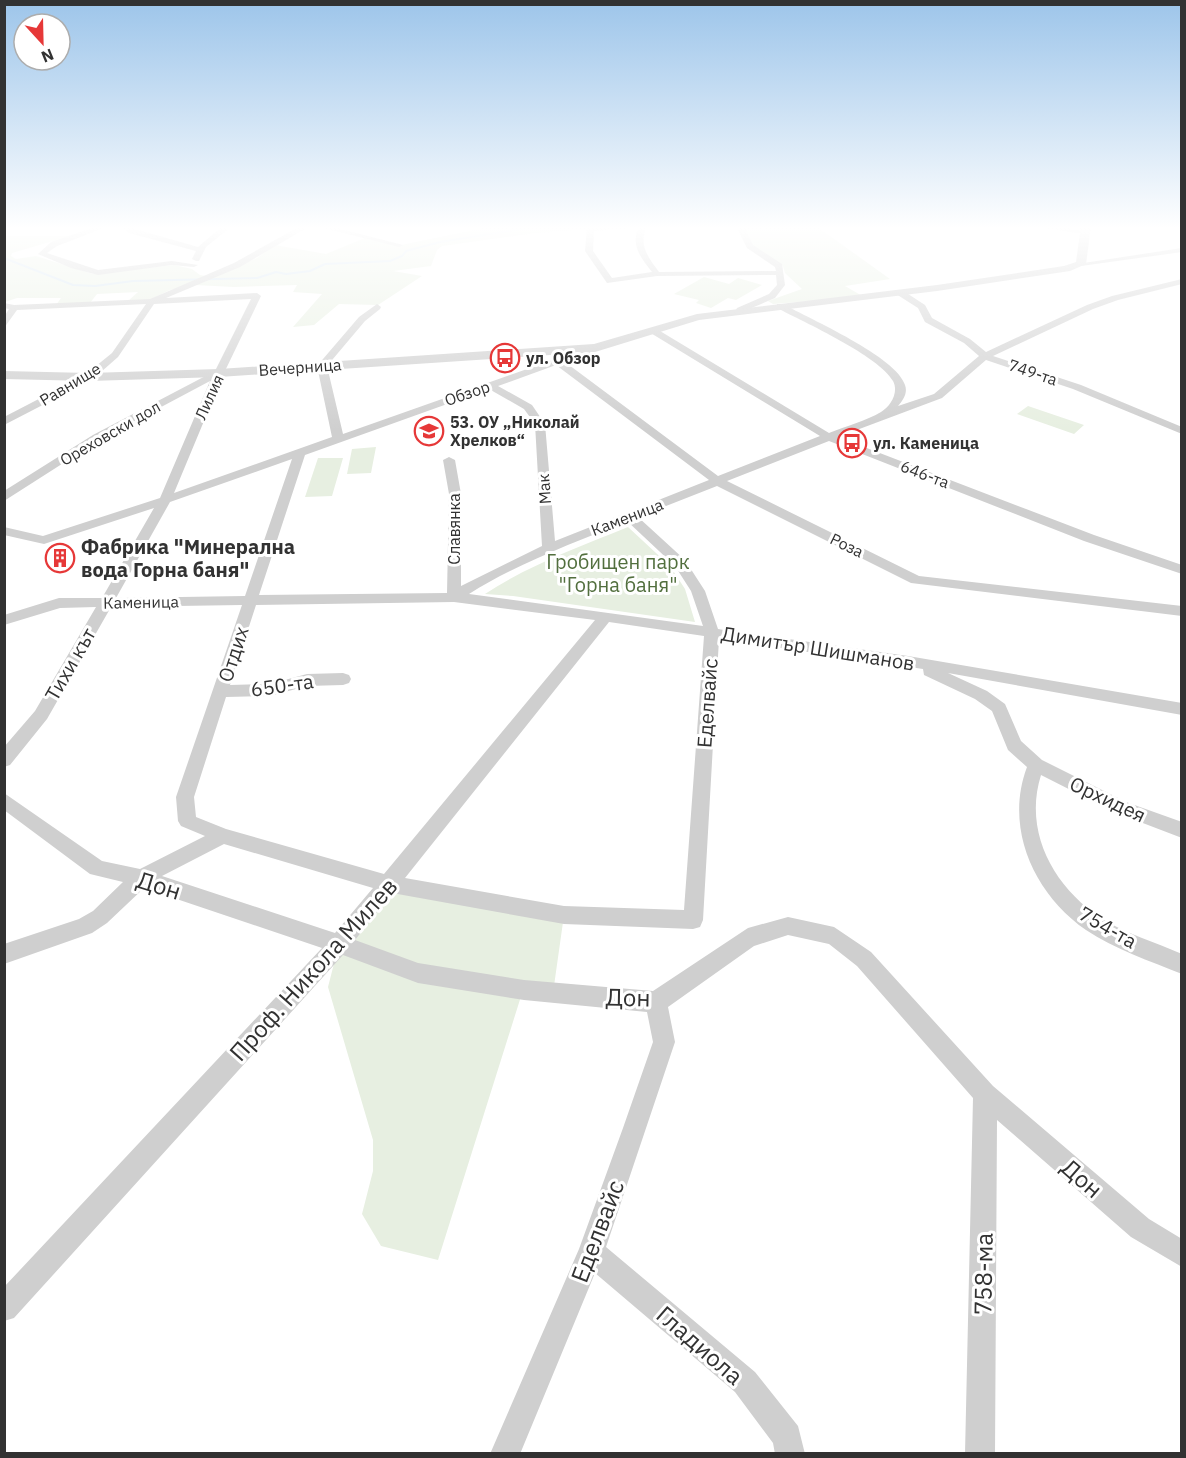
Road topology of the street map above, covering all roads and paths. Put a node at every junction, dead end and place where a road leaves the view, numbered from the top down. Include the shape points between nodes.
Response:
1 (169, 294) edge
2 (774, 294) edge
3 (882, 294) edge
4 (902, 294) edge
5 (1128, 294) edge
6 (152, 301) junction
7 (780, 306) junction
8 (9, 307) edge
9 (377, 307) dead end
10 (740, 310) junction
11 (4, 325) edge
12 (652, 330) junction
13 (595, 348) junction
14 (985, 356) junction
15 (557, 361) junction
16 (322, 366) junction
17 (219, 373) junction
18 (4, 375) edge
19 (88, 377) junction
20 (490, 385) junction
21 (886, 414) junction
22 (4, 422) edge
23 (1182, 431) edge
24 (829, 437) junction
25 (338, 438) junction
26 (300, 451) junction
27 (449, 460) dead end
28 (717, 482) junction
29 (4, 497) edge
30 (165, 500) junction
31 (629, 516) junction
32 (4, 531) edge
33 (549, 548) junction
34 (1182, 570) edge
35 (454, 597) junction
36 (251, 599) junction
37 (105, 603) junction
38 (1182, 611) edge
39 (606, 617) junction
40 (4, 620) edge
41 (712, 631) junction
42 (908, 661) junction
43 (343, 679) dead end
44 (221, 692) junction
45 (1182, 709) edge
46 (4, 760) edge
47 (1036, 765) junction
48 (4, 800) edge
49 (1182, 830) edge
50 (223, 836) junction
51 (141, 879) junction
52 (389, 884) junction
53 (339, 944) junction
54 (4, 954) edge
55 (1182, 964) edge
56 (656, 1002) junction
57 (985, 1095) junction
58 (591, 1252) junction
59 (1182, 1254) edge
60 (4, 1308) edge
61 (505, 1454) edge
62 (790, 1454) edge
63 (980, 1454) edge

1 - 6 street
2 - 10 street
3 - 7 street, Обзор
4 - 14 street, 749-та via 922,307 928,320 967,341
5 - 14 street, Каменица via 1090,307
6 - 8 street
6 - 17 street, Лилия via 257,296
6 - 19 street, Равнище via 115,355
7 - 10 street, Обзор
7 - 21 street via 894,372 902,385 899,399
8 - 11 street
9 - 16 street
10 - 12 street, Обзор
12 - 13 street, Обзор
12 - 24 street, 646-та
13 - 15 street, Обзор
13 - 16 street, Вечерница
14 - 21 street, Каменица via 938,396
14 - 23 street, 749-та via 1077,387
15 - 20 street, Обзор
15 - 28 street, Роза
16 - 17 street, Вечерница
16 - 25 street
17 - 19 street, Вечерница
17 - 29 street, Ореховски дол via 97,437
17 - 30 street, Лилия
18 - 19 street, Вечерница
19 - 22 street, Равнище
20 - 25 street, Обзор
20 - 33 street, Мак via 528,406 540,424
21 - 24 street, Каменица
24 - 28 street, Каменица
24 - 34 street, 646-та
25 - 26 street, Обзор
26 - 30 street, Обзор
26 - 36 street, Отдих
27 - 35 street, Славянка via 455,494
28 - 31 street, Каменица
28 - 38 street, Роза via 916,580
30 - 32 street, Обзор via 44,540
30 - 37 street, Тихи кът
31 - 33 street, Каменица
31 - 41 street, Еделвайс via 680,563 698,591
33 - 35 street, Каменица
35 - 36 street, Каменица
35 - 39 street, Димитър Шишманов
36 - 37 street, Каменица
36 - 44 street, Отдих
37 - 40 street, Каменица via 58,603
37 - 46 street, Тихи кът via 41,715
39 - 41 street, Димитър Шишманов
39 - 52 street, Проф. Никола Милев
41 - 42 street, Димитър Шишманов
41 - 52 street, Еделвайс via 693,920 564,915
42 - 45 street, Димитър Шишманов
42 - 47 street via 981,695 999,708 1014,745
43 - 44 street, 650-та via 307,680 270,690
44 - 50 street, Отдих via 184,797 187,821
47 - 49 street, Орхидея via 1120,807
47 - 55 street, 754-та via 1027,798 1027,822 1048,880 1076,911 1095,924
48 - 51 street, Дон via 89,863 108,872
50 - 51 street
50 - 52 street
51 - 53 street, Дон
51 - 54 street via 85,926
52 - 53 street, Проф. Никола Милев
53 - 56 street, Дон via 418,973 524,990
53 - 60 street, Проф. Никола Милев
56 - 57 street, Дон via 747,938 788,926 834,936 864,959
56 - 58 street, Еделвайс via 664,1042
57 - 59 street, Дон via 1140,1228
57 - 63 street, 758-ма
58 - 61 street, Еделвайс
58 - 62 street, Гладиола via 746,1382 787,1437

